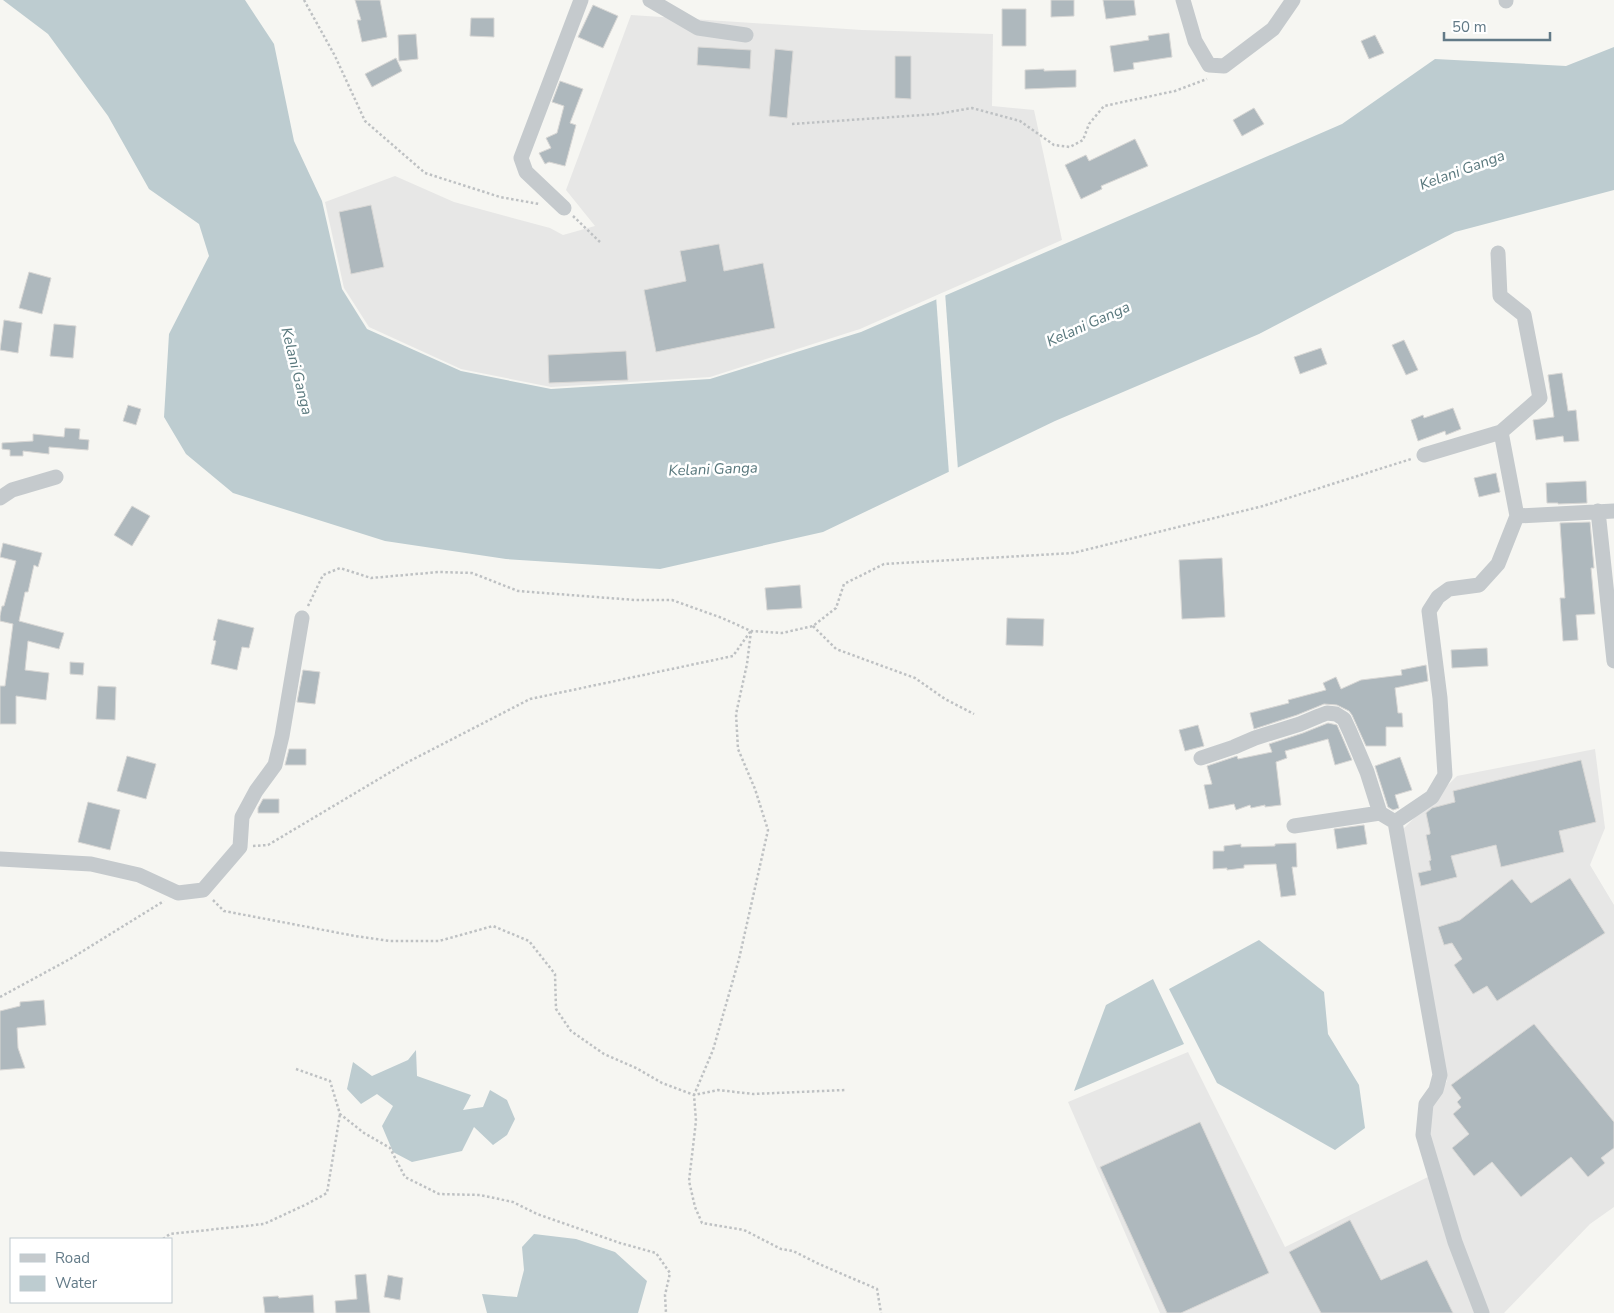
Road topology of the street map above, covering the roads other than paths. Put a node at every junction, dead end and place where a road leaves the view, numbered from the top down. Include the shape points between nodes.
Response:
1 (582, 0) edge
2 (650, 0) edge
3 (1183, 0) edge
4 (1293, 0) edge
5 (746, 35) dead end
6 (564, 208) road end
7 (1498, 253) dead end
8 (1501, 432) junction
9 (1424, 455) road end
10 (56, 477) dead end
11 (0, 498) edge
12 (1598, 511) junction
13 (1614, 511) edge
14 (1517, 516) junction
15 (302, 618) road end
16 (1614, 661) edge
17 (1200, 758) dead end
18 (1380, 813) junction
19 (1395, 822) junction
20 (1294, 826) dead end
21 (0, 859) edge
22 (1482, 1313) edge

1 - 6 street via 521,158 526,172
2 - 5 street via 698,28
3 - 4 street via 1195,41 1208,65 1224,66 1273,29
7 - 8 street via 1500,296 1524,315 1540,398
8 - 9 street
8 - 14 street
10 - 11 street via 12,490
12 - 13 street
12 - 14 street
12 - 16 street
14 - 19 street via 1498,564 1479,585 1449,589 1438,597 1429,611 1440,698 1445,775 1432,797
15 - 21 street via 275,765 256,790 242,817 240,847 203,890 178,893 139,875 91,864
17 - 18 street via 1327,713 1336,714 1344,719 1350,732
18 - 19 street
18 - 20 street
19 - 22 street via 1440,1075 1436,1090 1426,1104 1423,1134 1455,1242

